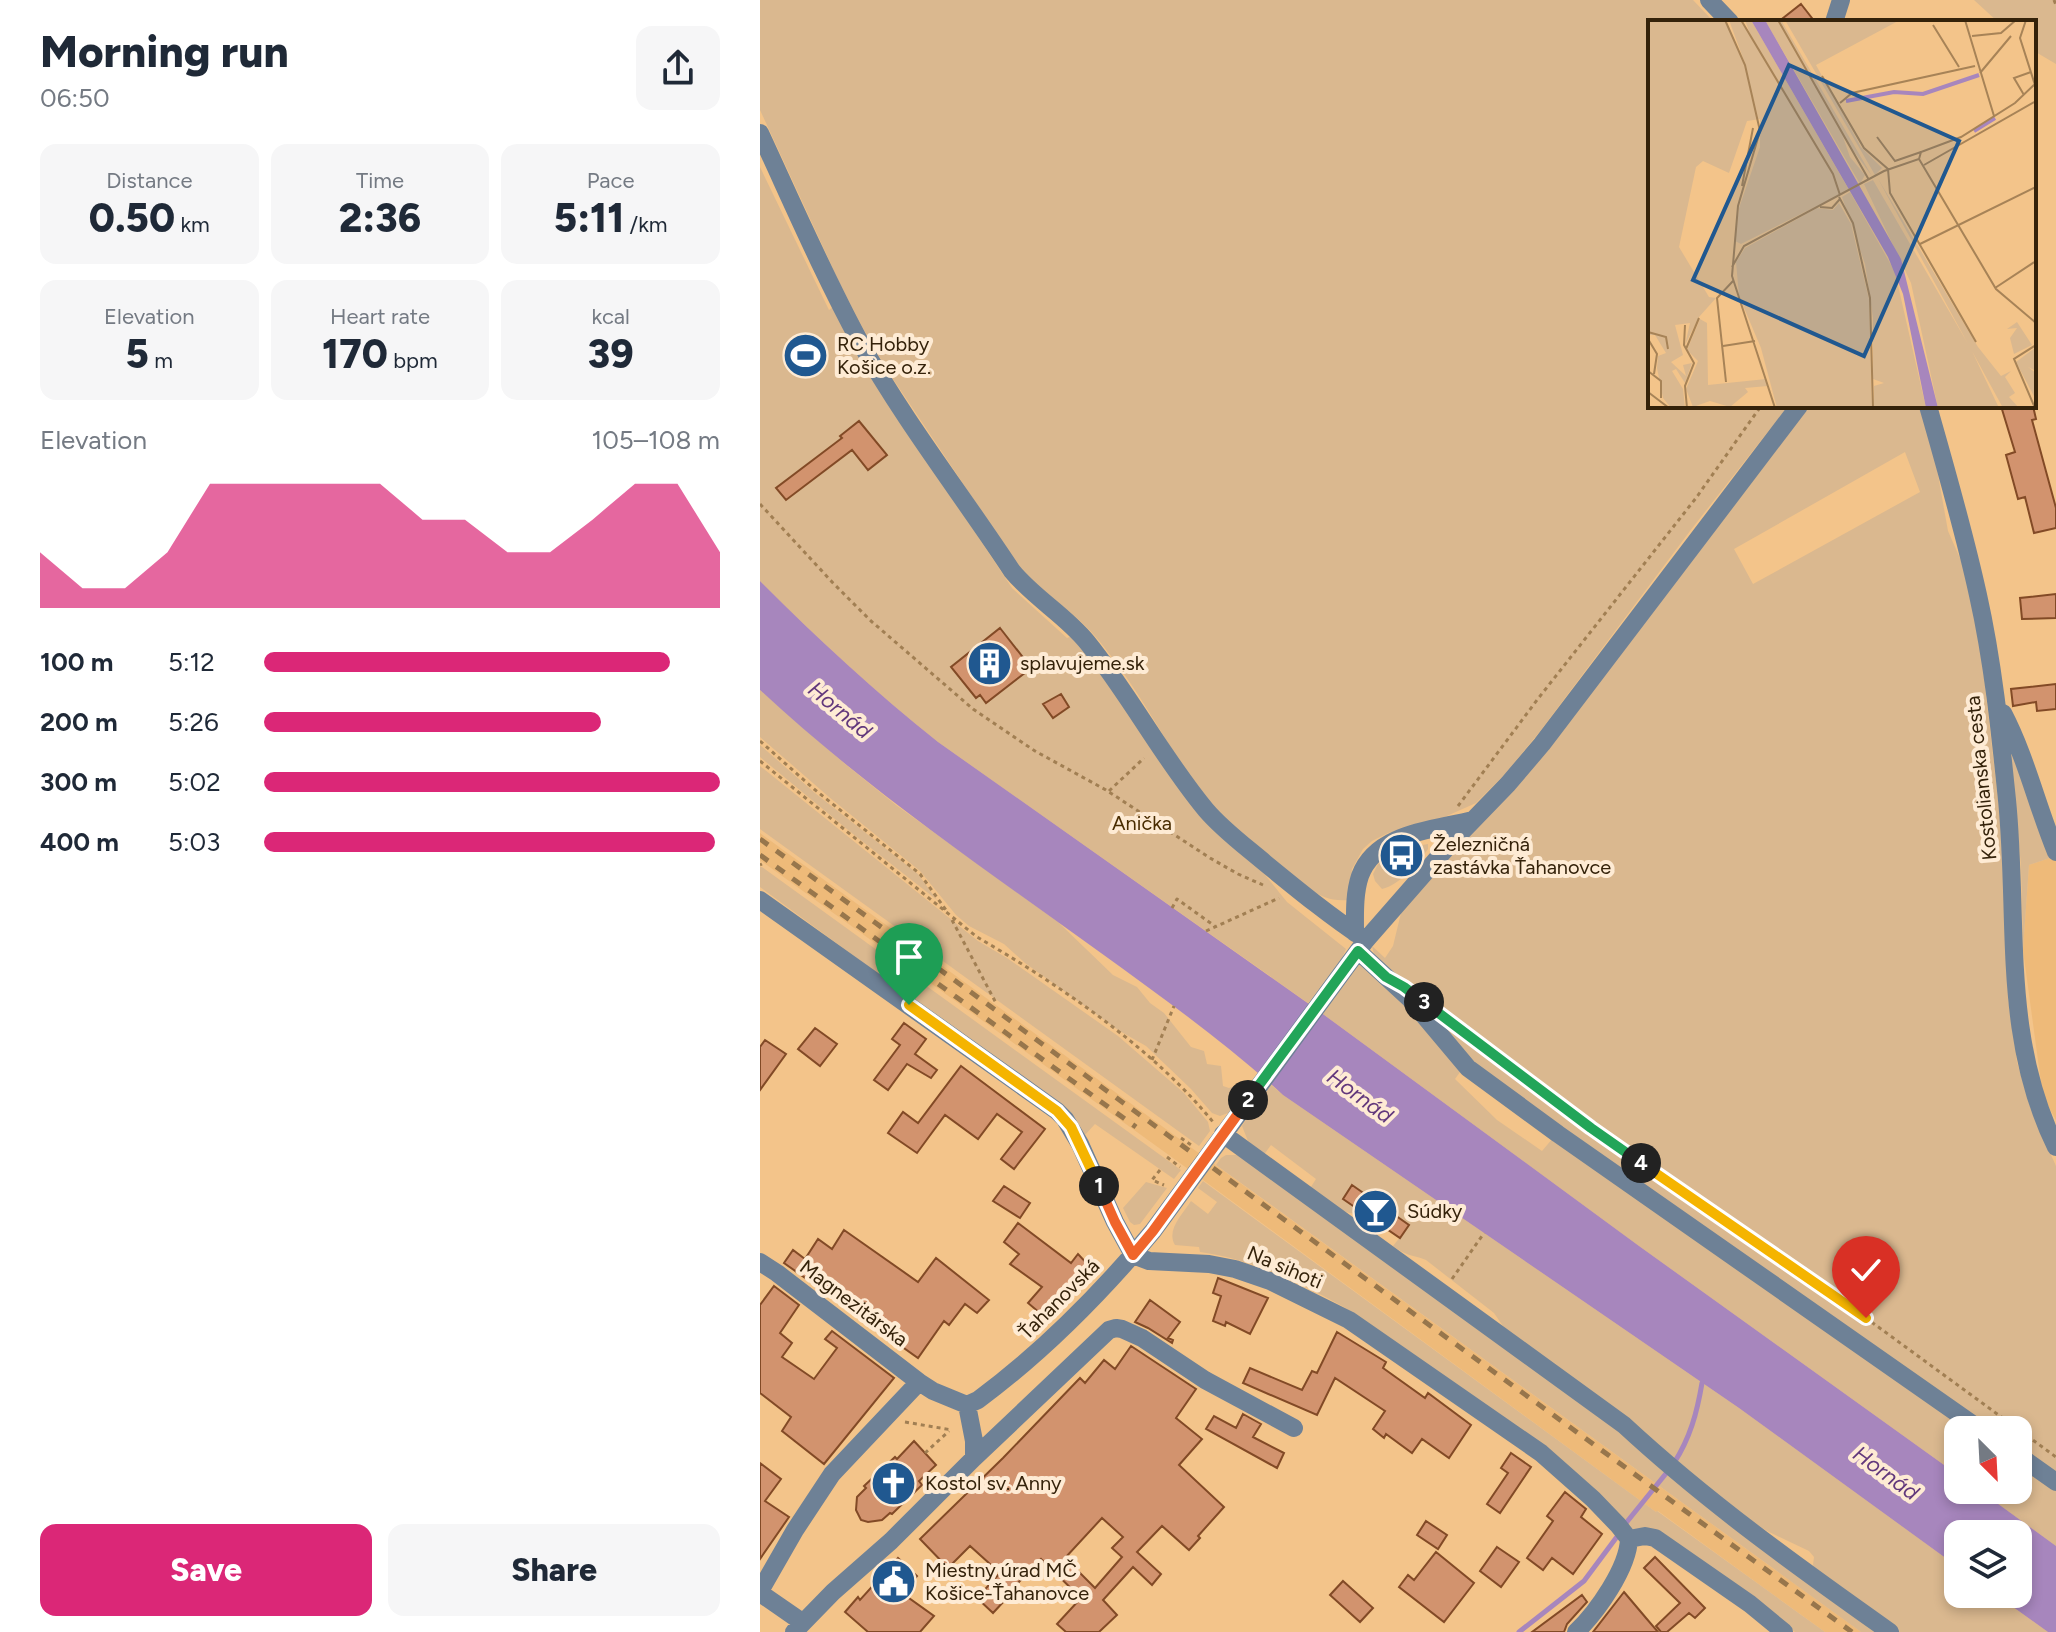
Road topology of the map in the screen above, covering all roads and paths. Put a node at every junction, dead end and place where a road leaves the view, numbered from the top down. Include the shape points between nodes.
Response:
1 (1709, 0) edge
2 (1841, 0) edge
3 (1728, 20) edge
4 (1835, 20) edge
5 (762, 144) edge
6 (1760, 408) edge
7 (1797, 408) edge
8 (1929, 408) edge
9 (760, 504) edge
10 (1995, 698) junction
11 (760, 741) edge
12 (1158, 744) junction
13 (760, 761) edge
14 (1108, 792) junction
15 (1474, 819) junction
16 (1441, 828) junction
17 (2056, 852) edge
18 (1294, 887) junction
19 (1271, 888) dead end
20 (760, 900) edge
21 (1172, 908) dead end
22 (950, 916) junction
23 (1216, 927) junction
24 (1206, 931) dead end
25 (1357, 947) junction
26 (996, 1003) dead end
27 (1174, 1006) dead end
28 (1453, 1024) dead end
29 (1152, 1060) junction
30 (1223, 1134) junction
31 (2056, 1147) edge
32 (1160, 1170) dead end
33 (1172, 1187) dead end
34 (1484, 1233) dead end
35 (1133, 1255) junction
36 (760, 1262) edge
37 (1443, 1292) junction
38 (919, 1382) junction
39 (967, 1405) junction
40 (889, 1412) junction
41 (1961, 1416) edge
42 (1294, 1428) dead end
43 (925, 1453) dead end
44 (2056, 1457) edge
45 (974, 1458) junction
46 (2032, 1465) edge
47 (2056, 1482) edge
48 (1629, 1539) junction
49 (760, 1592) edge
50 (798, 1627) edge
51 (1576, 1632) edge
52 (1784, 1632) edge
53 (1890, 1632) edge

1 - 3 street
2 - 4 street
5 - 12 street via 885,384 1012,571 1086,641
6 - 16 path
7 - 15 street, Ťahanovská via 1542,744
8 - 10 street, Kostolianska cesta via 1963,530
9 - 14 path via 871,621 973,709
10 - 17 street
10 - 31 street, Kostolianska cesta via 2011,852 2021,1038 2036,1099
11 - 22 path via 920,874
12 - 14 path
12 - 18 street via 1216,821
13 - 22 path
14 - 19 path via 1210,858
15 - 16 street
15 - 25 street, Ťahanovská
16 - 25 street via 1400,838 1368,861 1357,887
18 - 23 path
18 - 25 street
20 - 35 street via 1057,1111 1080,1144
21 - 23 path via 1177,899
22 - 26 path
22 - 29 path via 1093,1013
23 - 24 path
25 - 30 street, Ťahanovská
25 - 41 street via 1468,1068
27 - 29 path
28 - 44 path
29 - 30 path
30 - 35 street, Ťahanovská
30 - 37 street
32 - 33 path via 1152,1180
34 - 37 path
35 - 39 street, Ťahanovská via 1034,1356
35 - 48 street, Na sihoti via 1235,1269 1349,1320 1541,1453
36 - 38 street, Magnezitárska
37 - 53 street
38 - 39 street
38 - 40 street
39 - 45 street
40 - 43 path via 896,1419 950,1431
40 - 49 street via 832,1474
42 - 45 street via 1205,1380 1142,1338 1116,1328
45 - 50 street
46 - 47 street
48 - 51 street via 1626,1558 1600,1604
48 - 52 street via 1655,1538
49 - 50 street

